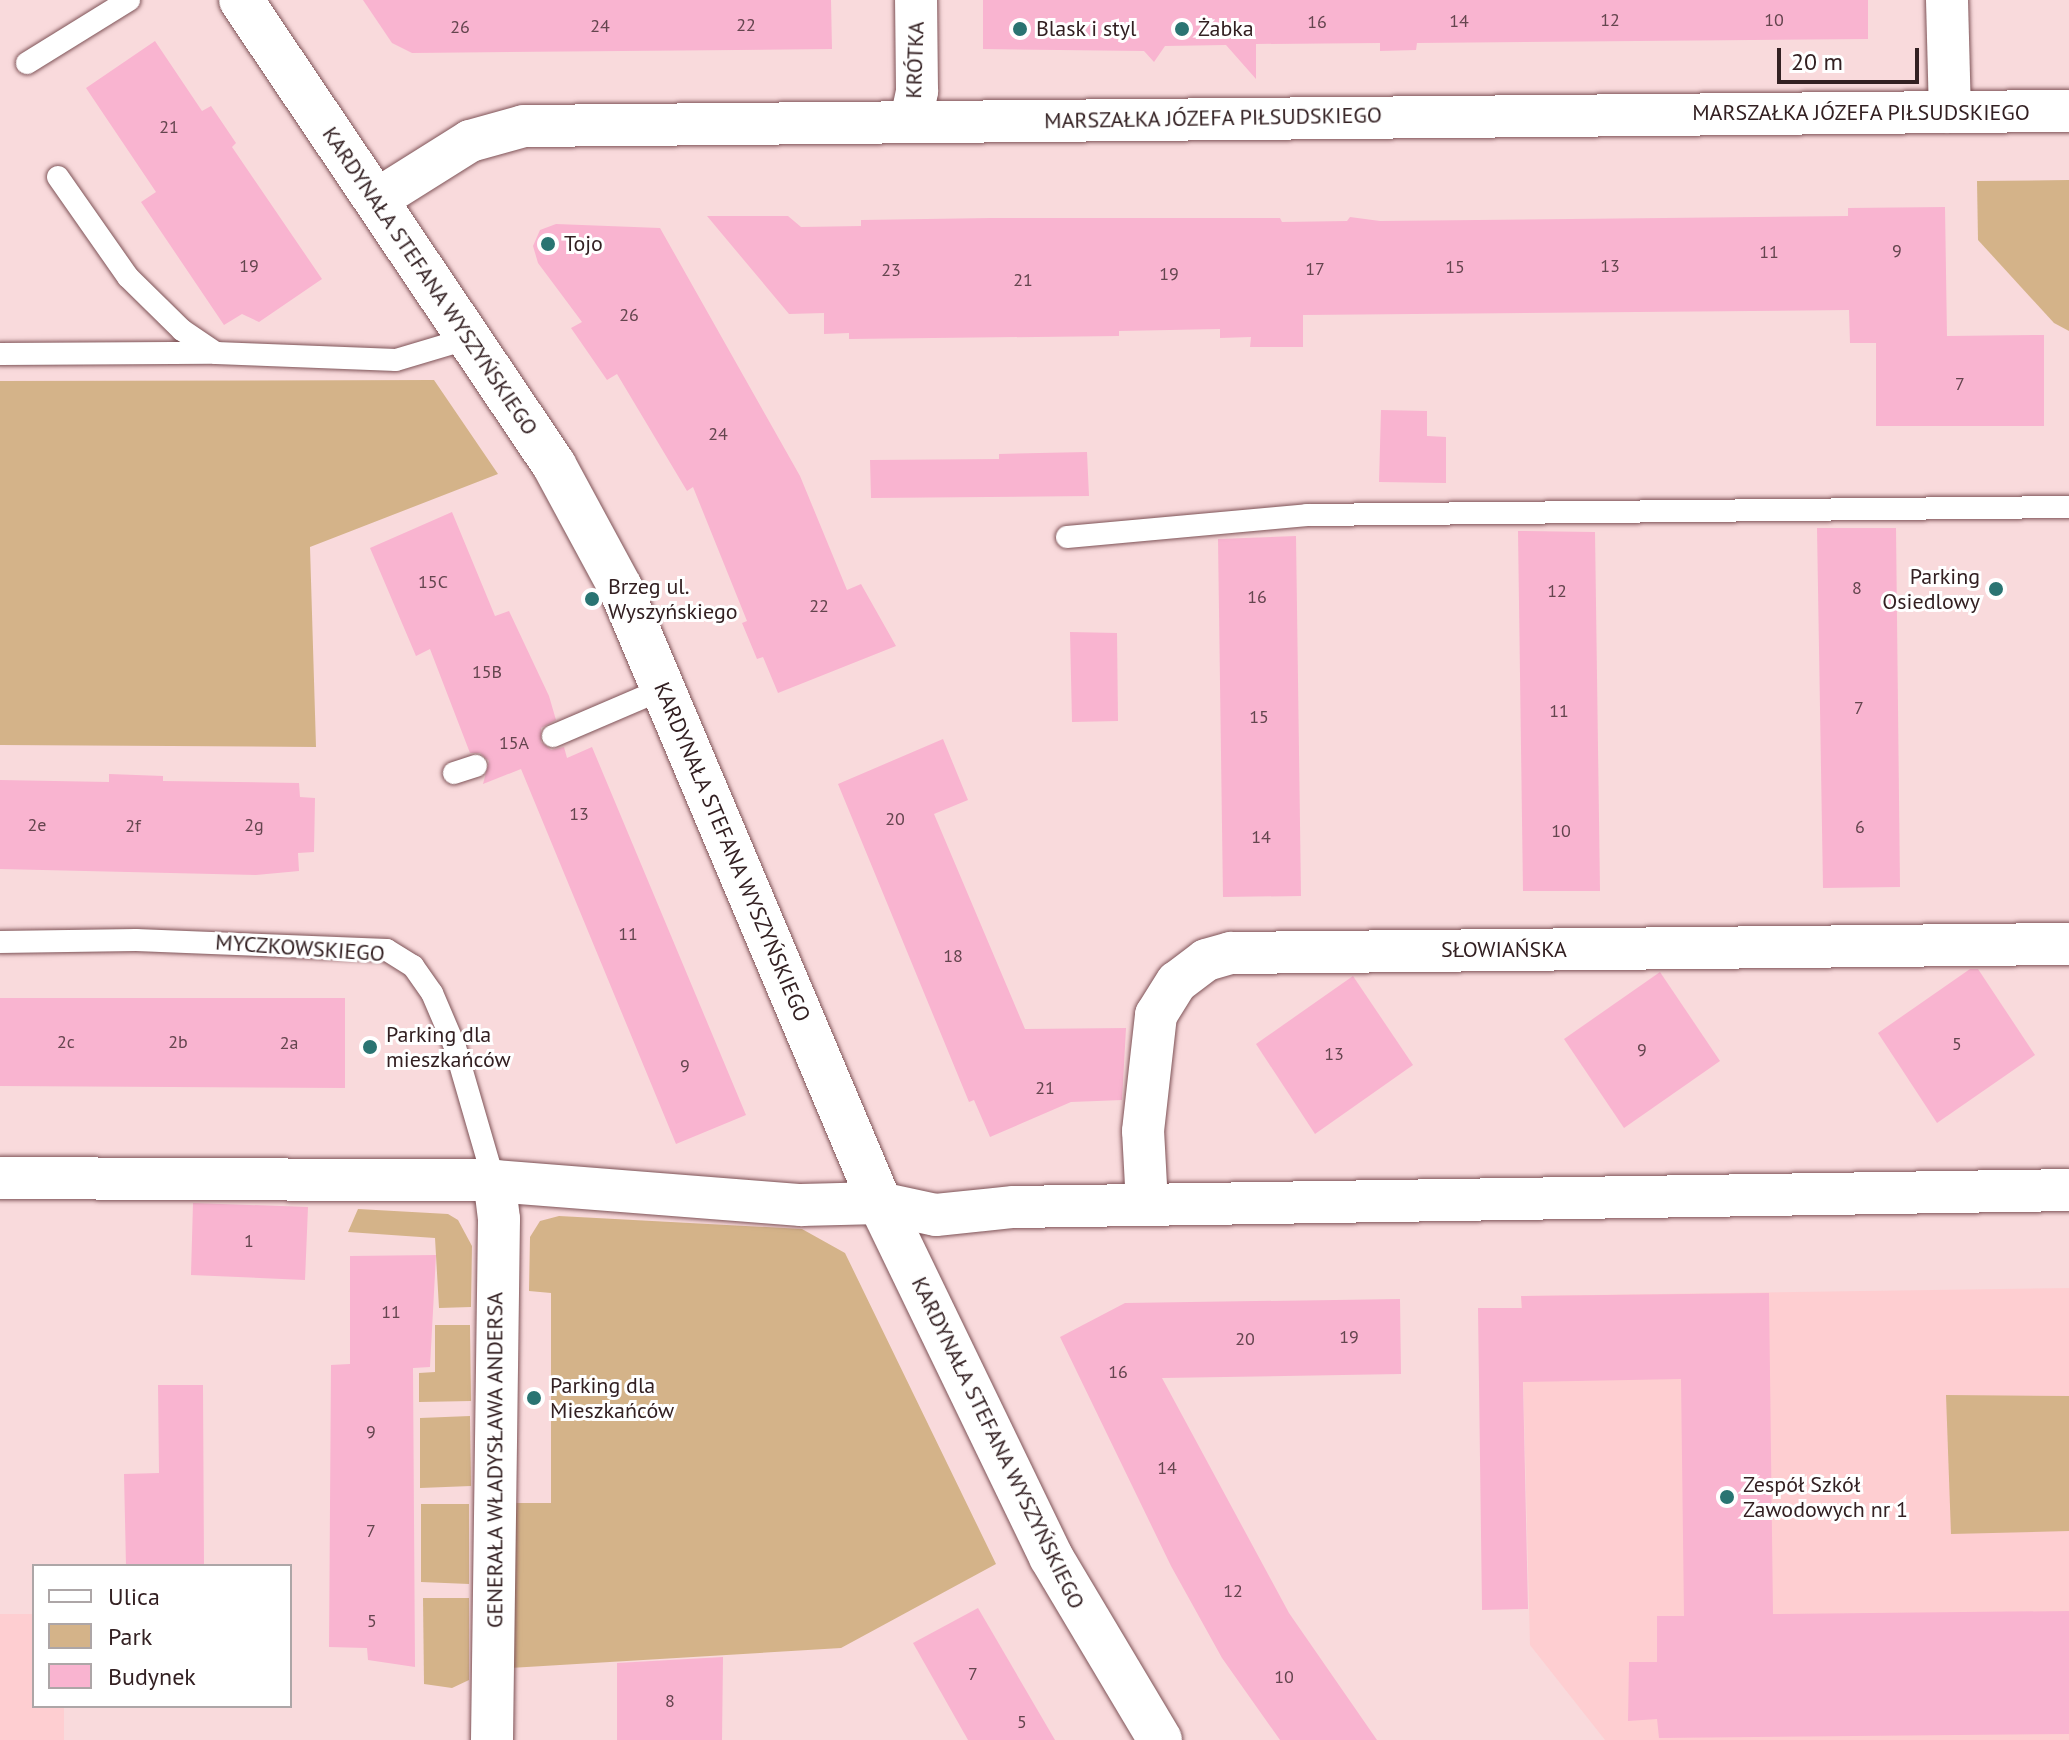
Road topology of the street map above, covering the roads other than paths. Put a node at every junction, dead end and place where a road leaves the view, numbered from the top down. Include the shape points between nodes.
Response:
1 (129, 0) edge
2 (241, 0) edge
3 (916, 0) edge
4 (1947, 0) edge
5 (27, 63) dead end
6 (2069, 111) edge
7 (1950, 112) junction
8 (911, 120) junction
9 (58, 177) dead end
10 (376, 200) junction
11 (470, 338) junction
12 (216, 353) junction
13 (0, 354) edge
14 (2069, 507) edge
15 (1067, 537) dead end
16 (665, 688) junction
17 (553, 736) dead end
18 (476, 766) dead end
19 (454, 773) dead end
20 (0, 942) edge
21 (2069, 944) edge
22 (0, 1178) edge
23 (494, 1181) junction
24 (2069, 1190) edge
25 (880, 1203) junction
26 (1147, 1204) junction
27 (492, 1740) edge
28 (1160, 1740) edge

1 - 5 lane
2 - 10 street, KARDYNAŁA STEFANA WYSZYŃSKIEGO
3 - 8 street, KRÓTKA via 917,91
4 - 7 street
6 - 7 street, MARSZAŁKA JÓZEFA PIŁSUDSKIEGO
7 - 8 street, MARSZAŁKA JÓZEFA PIŁSUDSKIEGO
8 - 10 street, MARSZAŁKA JÓZEFA PIŁSUDSKIEGO via 524,126 470,141
9 - 12 lane via 128,277 182,330
10 - 11 street, KARDYNAŁA STEFANA WYSZYŃSKIEGO
11 - 12 lane via 396,360
11 - 16 street, KARDYNAŁA STEFANA WYSZYŃSKIEGO via 554,465 620,587
12 - 13 lane
14 - 15 lane via 1307,515
16 - 17 lane
16 - 25 street, KARDYNAŁA STEFANA WYSZYŃSKIEGO
18 - 19 lane
20 - 23 lane, MYCZKOWSKIEGO via 165,941 387,950 413,966 432,993 455,1047
21 - 26 street, SŁOWIAŃSKA via 1231,953 1206,960 1177,982 1156,1015 1143,1131
22 - 23 street
23 - 25 street via 801,1205
23 - 27 street, GENERAŁA WŁADYSŁAWA ANDERSA via 499,1219
24 - 26 street
25 - 26 street via 936,1215
25 - 28 street, KARDYNAŁA STEFANA WYSZYŃSKIEGO via 1051,1557

